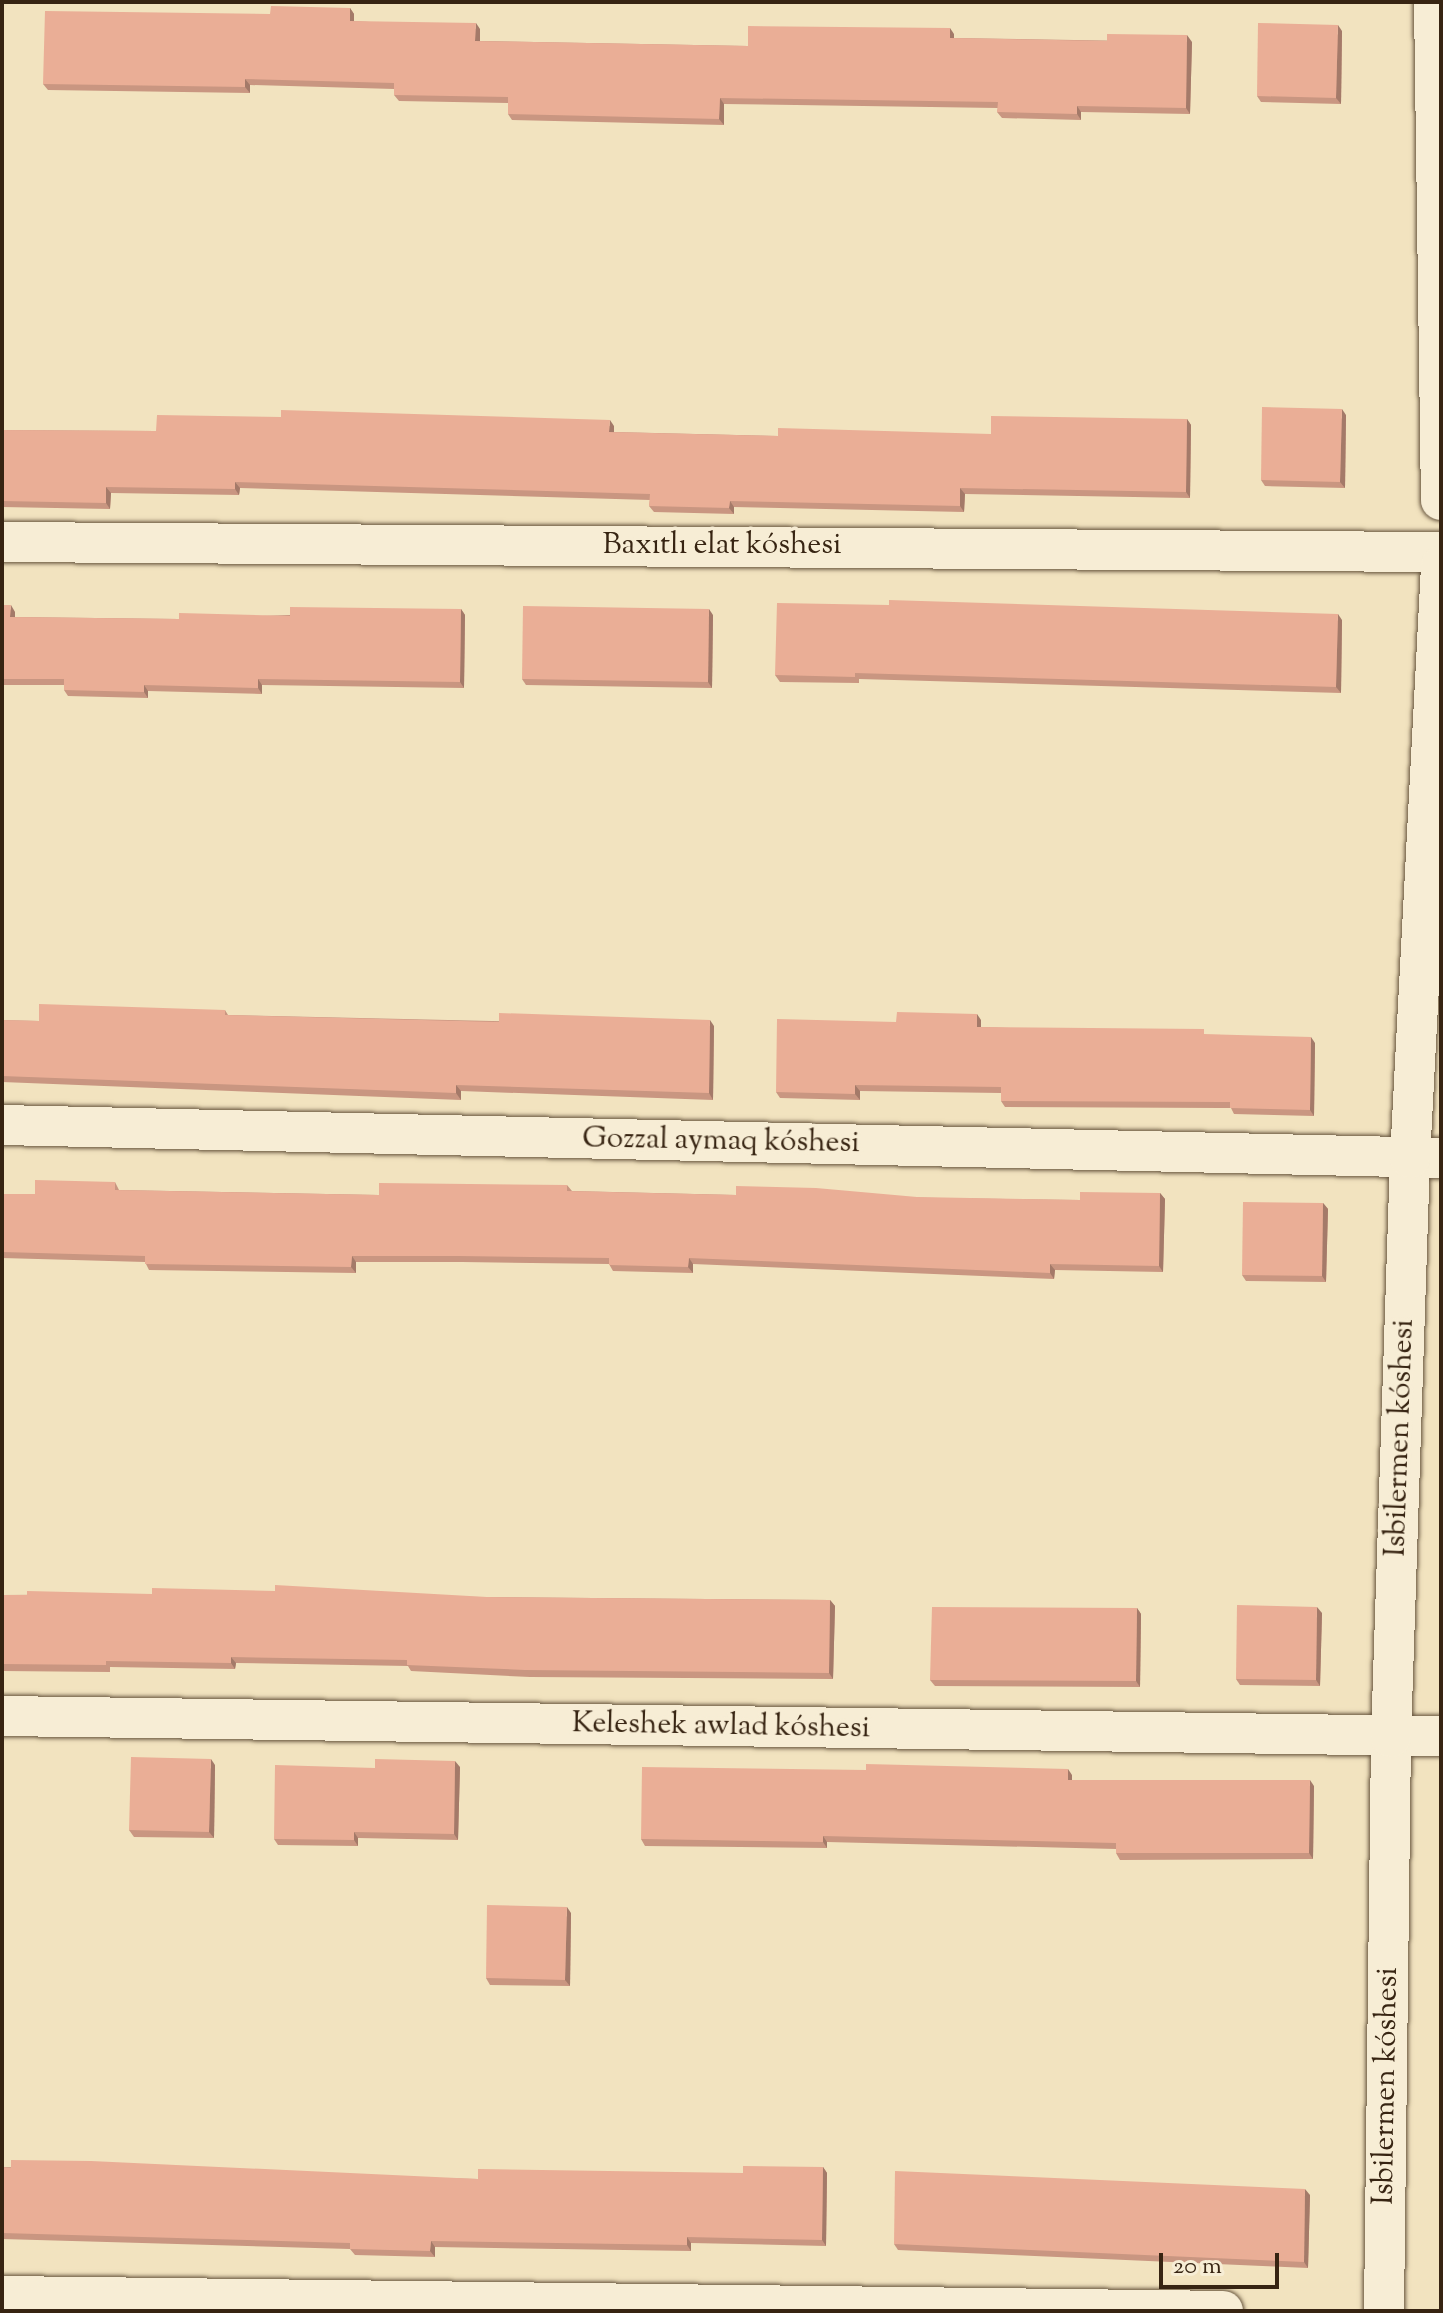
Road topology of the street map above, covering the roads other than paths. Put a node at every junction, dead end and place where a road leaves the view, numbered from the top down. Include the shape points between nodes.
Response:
1 (1434, 2) edge
2 (1441, 500) edge
3 (2, 542) edge
4 (1441, 552) edge
5 (1441, 566) edge
6 (2, 1125) edge
7 (1425, 1158) edge
8 (2, 1716) edge
9 (1441, 1736) edge
10 (1391, 1737) junction
11 (2, 2296) edge
12 (1223, 2311) edge
13 (1384, 2311) edge

1 - 2 street
3 - 4 street, Baxıtlı elat kóshesi
5 - 7 street, Isbilermen kóshesi
6 - 7 street, Gozzal aymaq kóshesi
7 - 10 street, Isbilermen kóshesi
8 - 10 street, Keleshek awlad kóshesi
9 - 10 street, Keleshek awlad kóshesi
10 - 13 street, Isbilermen kóshesi
11 - 12 street

